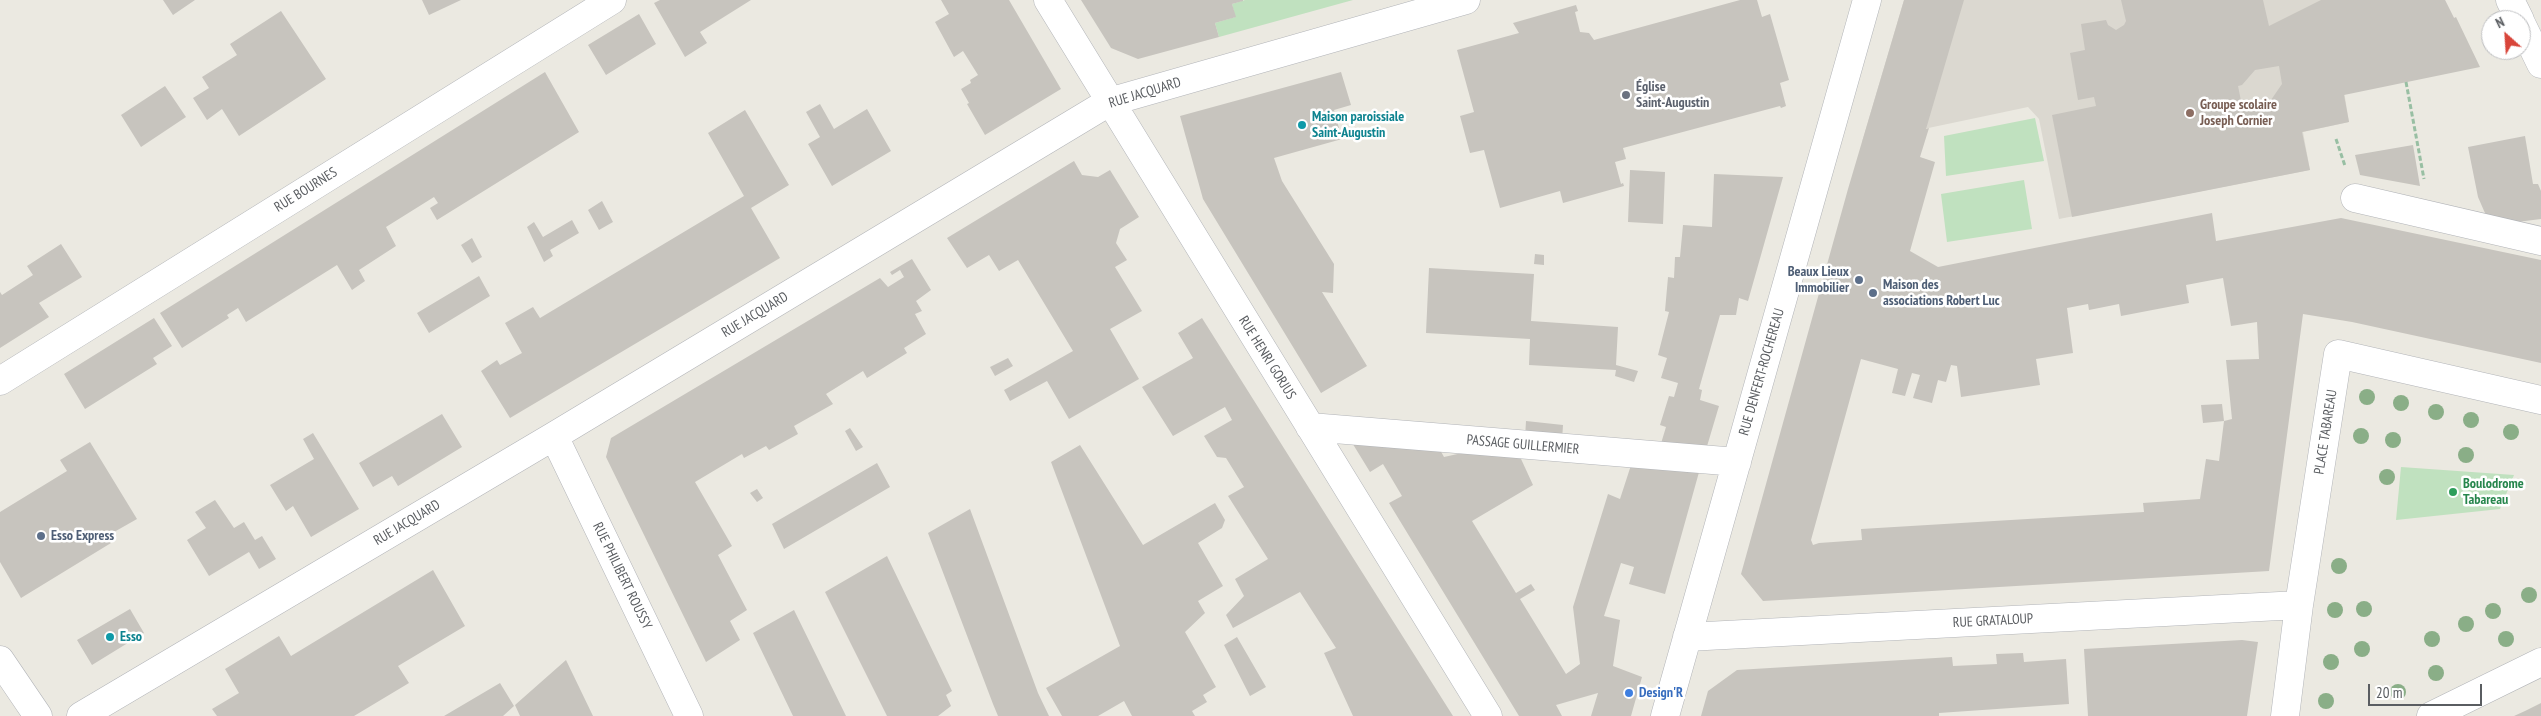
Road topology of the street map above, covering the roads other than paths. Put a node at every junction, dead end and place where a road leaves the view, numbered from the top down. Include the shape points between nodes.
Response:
1 (612, 0) edge
2 (1048, 0) edge
3 (1466, 0) edge
4 (1867, 0) edge
5 (2531, 44) edge
6 (2541, 64) edge
7 (1109, 102) junction
8 (2355, 198) dead end
9 (2541, 241) edge
10 (0, 381) edge
11 (2541, 400) edge
12 (1310, 427) junction
13 (554, 436) junction
14 (1737, 462) junction
15 (2299, 605) junction
16 (1687, 637) junction
17 (0, 660) edge
18 (2541, 662) edge
19 (38, 716) edge
20 (81, 716) edge
21 (689, 716) edge
22 (1488, 716) edge
23 (1665, 716) edge
24 (2285, 716) edge
25 (2430, 716) edge

1 - 10 street, RUE BOURNES
2 - 7 street, RUE HENRI GORJUS
3 - 7 street, RUE JACQUARD
4 - 14 street, RUE DENFERT-ROCHEREAU
5 - 6 street
7 - 12 street, RUE HENRI GORJUS
7 - 13 street, RUE JACQUARD
8 - 9 street
11 - 15 street, PLACE TABAREAU via 2338,354
12 - 14 street, PASSAGE GUILLERMIER
12 - 22 street, RUE HENRI GORJUS
13 - 20 street, RUE JACQUARD
13 - 21 street, RUE PHILIBERT ROUSSY
14 - 16 street, RUE DENFERT-ROCHEREAU
15 - 16 street, RUE GRATALOUP
15 - 24 street, PLACE TABAREAU
16 - 23 street, RUE DENFERT-ROCHEREAU
17 - 19 street
18 - 25 street

